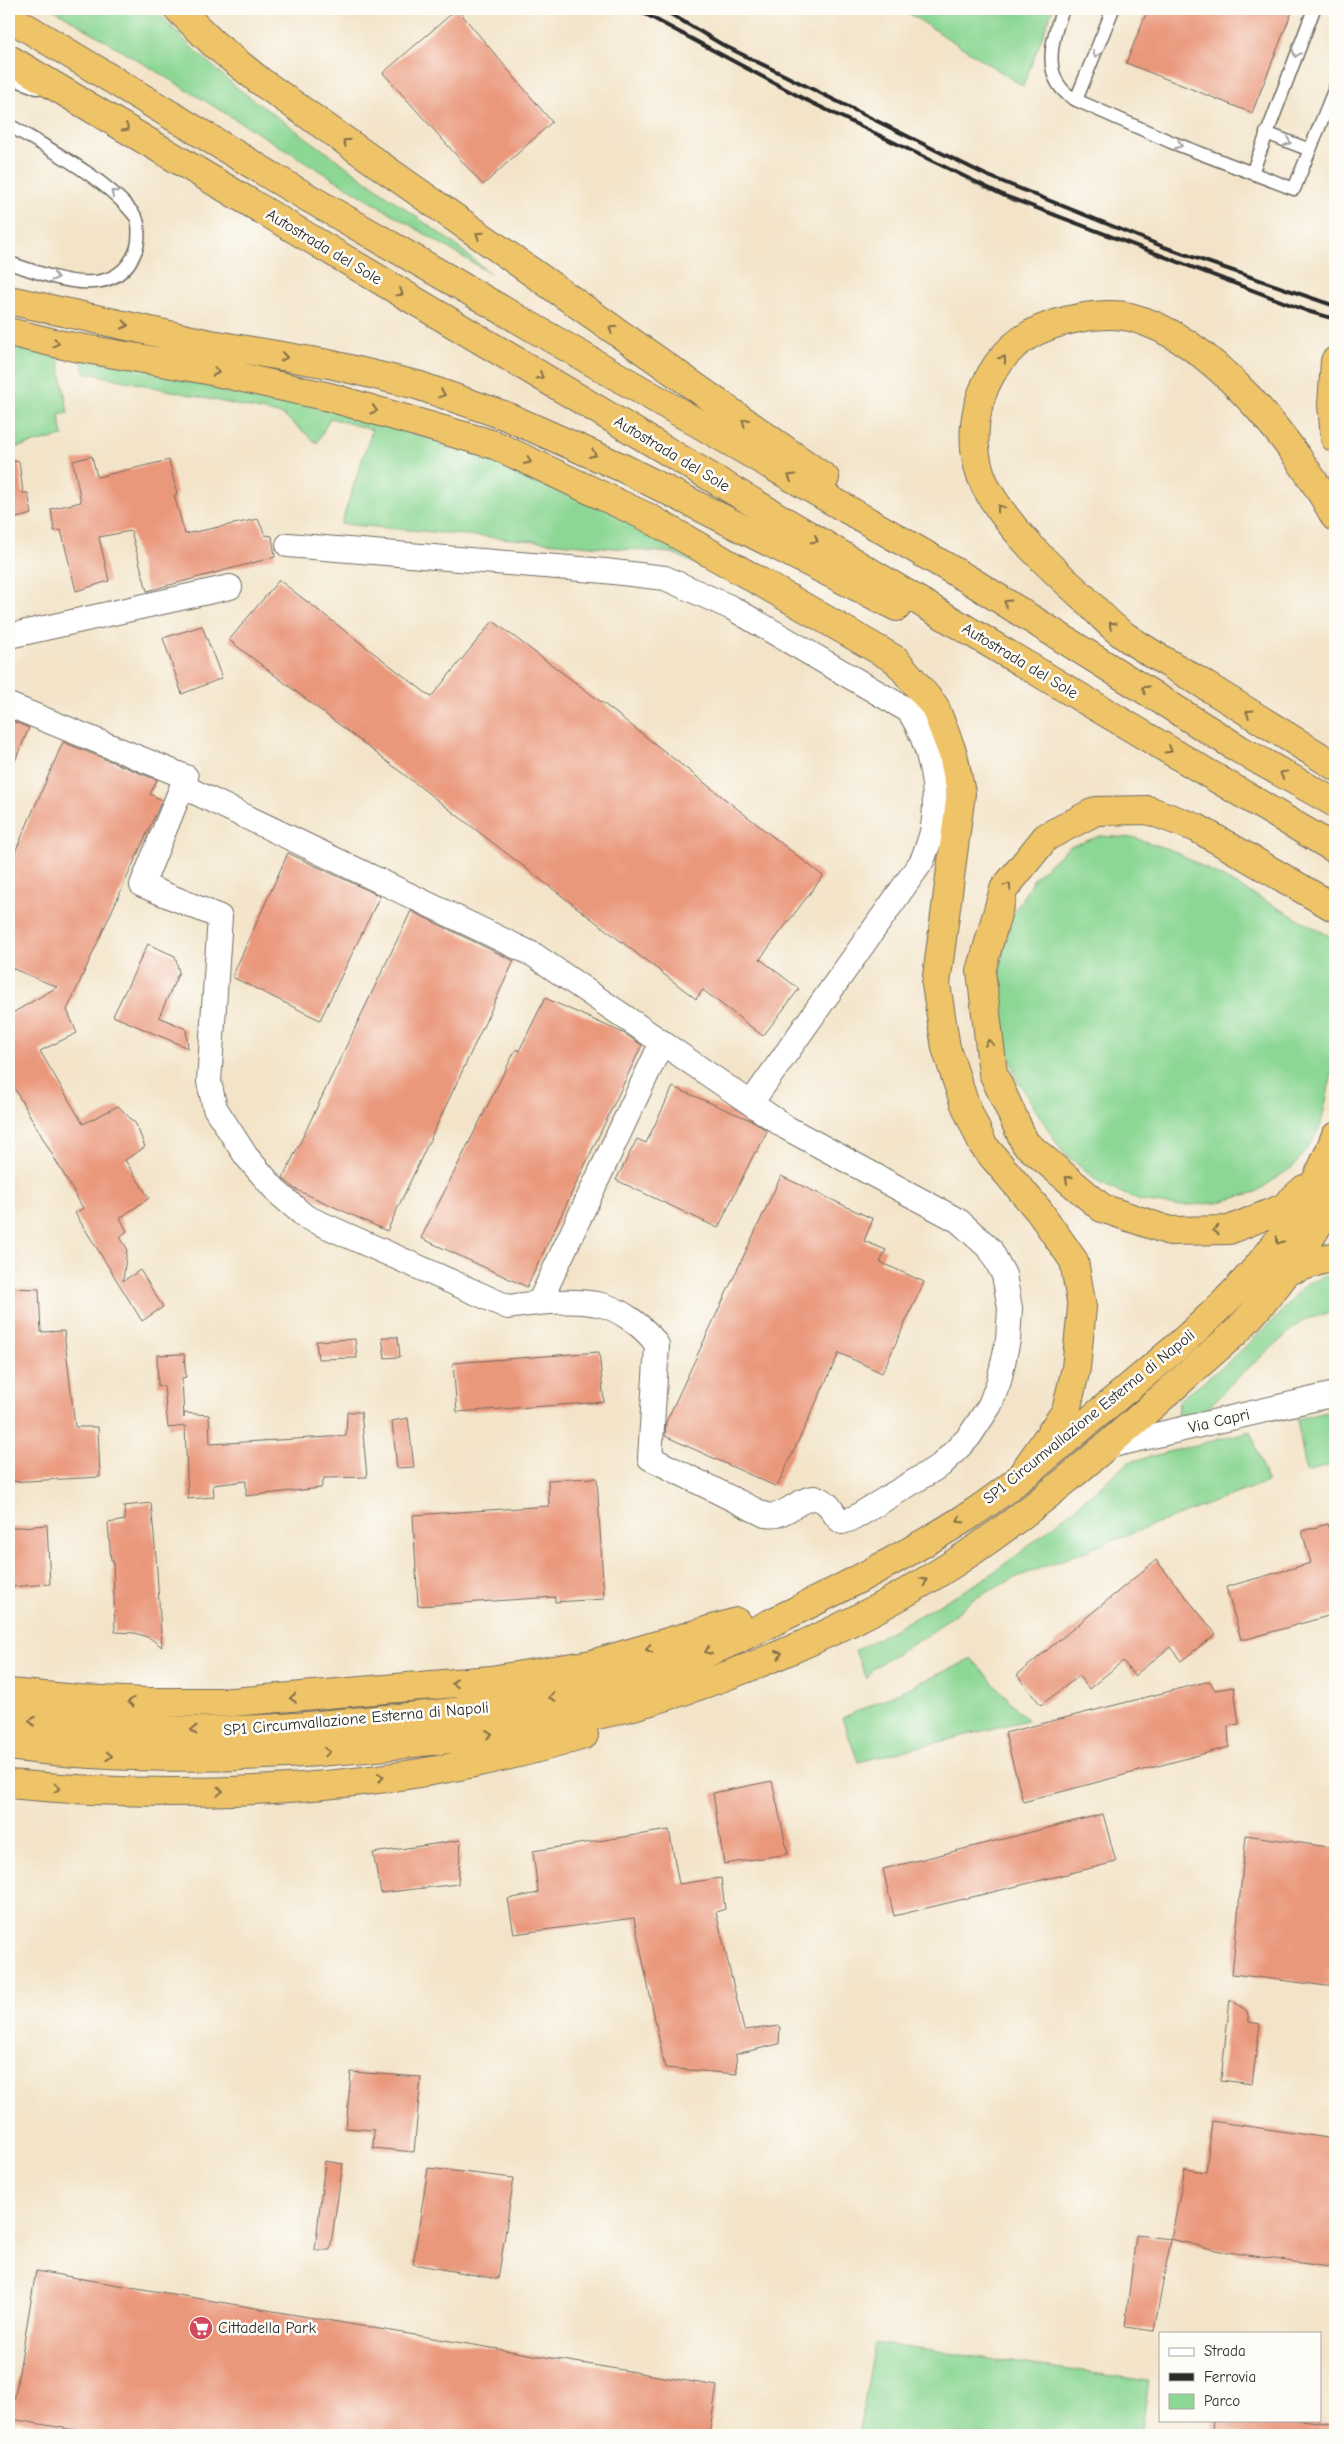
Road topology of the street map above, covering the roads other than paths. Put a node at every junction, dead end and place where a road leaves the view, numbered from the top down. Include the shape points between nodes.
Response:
1 (178, 9) edge
2 (1063, 9) edge
3 (1113, 9) edge
4 (1314, 9) edge
5 (9, 17) edge
6 (9, 59) edge
7 (9, 77) edge
8 (1335, 88) edge
9 (1076, 100) junction
10 (101, 114) junction
11 (9, 125) edge
12 (1266, 134) junction
13 (1310, 150) junction
14 (1252, 173) junction
15 (9, 263) edge
16 (9, 300) edge
17 (9, 332) edge
18 (1335, 361) edge
19 (1335, 438) edge
20 (1335, 517) edge
21 (288, 545) dead end
22 (971, 581) junction
23 (230, 587) dead end
24 (9, 636) edge
25 (9, 705) edge
26 (1128, 725) junction
27 (1335, 766) edge
28 (182, 786) junction
29 (1331, 800) edge
30 (1327, 844) edge
31 (1335, 908) edge
32 (662, 1042) junction
33 (751, 1103) junction
34 (1335, 1137) edge
35 (1327, 1185) edge
36 (1335, 1256) edge
37 (1288, 1271) junction
38 (539, 1303) junction
39 (1335, 1394) edge
40 (1104, 1447) junction
41 (1018, 1480) junction
42 (830, 1594) junction
43 (730, 1674) junction
44 (9, 1692) edge
45 (9, 1719) edge
46 (9, 1746) edge
47 (9, 1784) edge

22 -> 1 highway via 260,81 214,44
2 - 9 lane via 1052,37 1050,60 1058,85
3 -> 9 lane
4 -> 12 lane
22 -> 5 highway, Autostrada del Sole via 288,186
6 - 10 highway, Autostrada del Sole
7 - 10 lane
8 - 13 lane
9 -> 14 lane via 1170,142
10 -> 26 highway, Autostrada del Sole
15 -> 11 lane via 78,283 107,281 130,264 138,246 137,218 116,194
12 -> 13 lane
12 - 14 lane
13 - 14 lane via 1294,189
16 -> 26 highway via 205,343 346,368 417,385 506,416 623,468
17 -> 41 highway via 329,397 495,445 649,518 896,660 935,708 954,754 961,793 936,984 946,1048 983,1145 1038,1211 1074,1261 1082,1307 1076,1368 1066,1411
18 - 19 highway via 1332,405
27 -> 20 highway via 1124,635 1038,556 999,508 982,478 974,446 974,429 982,393 1007,353 1030,334 1061,321 1095,315 1128,317 1145,322 1191,346 1239,390 1291,449
21 - 33 street via 665,578 732,608 908,711 919,727 930,760 934,795 933,828 922,861
29 -> 22 highway, Autostrada del Sole via 1239,749
23 - 24 street
25 - 28 street via 186,777
26 -> 30 highway, Autostrada del Sole
28 - 32 street via 534,955
28 - 38 street via 142,886 220,917 209,1082 215,1108 246,1156 278,1193 306,1217 508,1307
35 -> 31 highway via 1284,1208 1229,1230 1170,1231 1102,1208 1025,1143 992,1074 981,972 1004,889 1046,837 1096,811 1148,810 1197,828
32 - 33 street
32 - 38 street
33 - 38 street via 787,1128 959,1221 990,1249 1004,1275 1010,1308 1008,1340 999,1381 990,1405 969,1437 941,1465 854,1518 842,1522 827,1504 808,1498 778,1515 764,1515 650,1458 656,1345 649,1333 635,1322 598,1304
34 - 35 highway, SP1 Circumvallazione Esterna di Napoli
35 - 37 highway, SP1 Circumvallazione Esterna di Napoli via 1315,1231
35 -> 41 highway, SP1 Circumvallazione Esterna di Napoli via 1300,1210 1275,1247 1240,1288 1166,1356
36 - 37 highway
37 - 40 highway, SP1 Circumvallazione Esterna di Napoli via 1264,1303 1235,1333
39 - 40 street, Via Capri
43 -> 40 highway, SP1 Circumvallazione Esterna di Napoli via 844,1623 955,1563 1028,1510
41 -> 42 highway, SP1 Circumvallazione Esterna di Napoli via 971,1514
42 -> 44 highway via 592,1664 491,1680 232,1702 99,1700
42 -> 45 highway, SP1 Circumvallazione Esterna di Napoli via 684,1662 585,1691 488,1709 287,1728 223,1730 114,1728
46 -> 43 highway, SP1 Circumvallazione Esterna di Napoli via 156,1757 334,1751 538,1727 650,1701
47 -> 43 highway via 100,1790 234,1791 282,1789 418,1772 520,1752 621,1723

